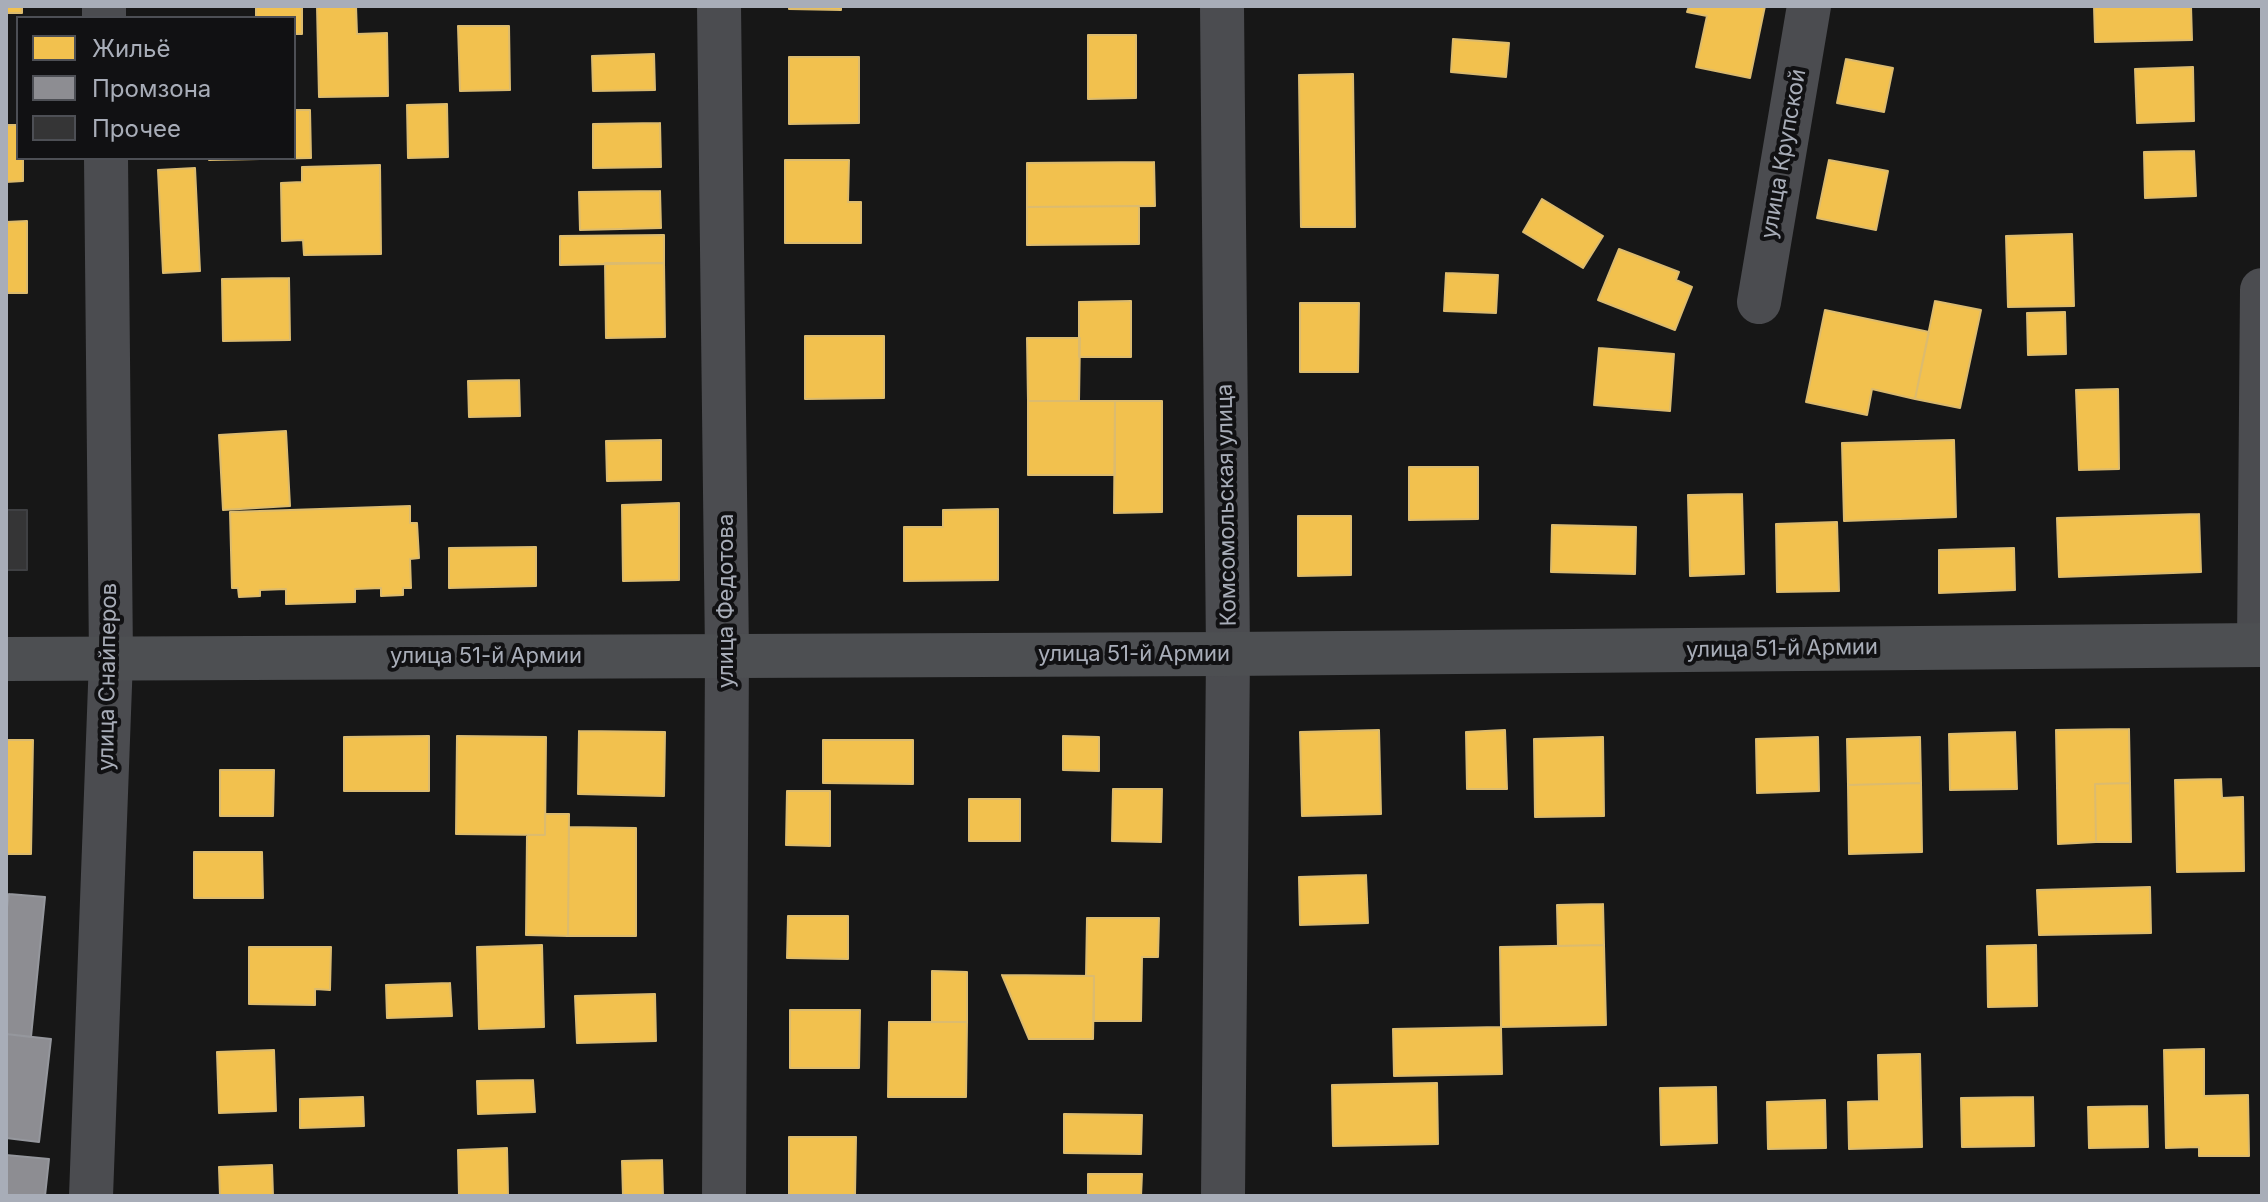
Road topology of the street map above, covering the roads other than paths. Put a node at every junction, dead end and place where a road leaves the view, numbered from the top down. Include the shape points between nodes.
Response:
1 (719, 6) edge
2 (1222, 6) edge
3 (1809, 6) edge
4 (106, 160) edge
5 (2262, 290) edge
6 (1759, 302) dead end
7 (2260, 645) edge
8 (727, 654) junction
9 (1228, 654) junction
10 (6, 659) edge
11 (111, 659) junction
12 (91, 1196) edge
13 (724, 1196) edge
14 (1223, 1196) edge

1 - 8 street, улица Федотова
2 - 9 street, Комсомольская улица
3 - 6 street, улица Крупской
4 - 11 street, улица Снайперов
5 - 7 street
7 - 9 main road, улица 51-й Армии
8 - 9 main road, улица 51-й Армии
8 - 11 main road, улица 51-й Армии
8 - 13 street, улица Федотова
9 - 14 street, Комсомольская улица
10 - 11 main road, улица 51-й Армии
11 - 12 street, улица Снайперов

